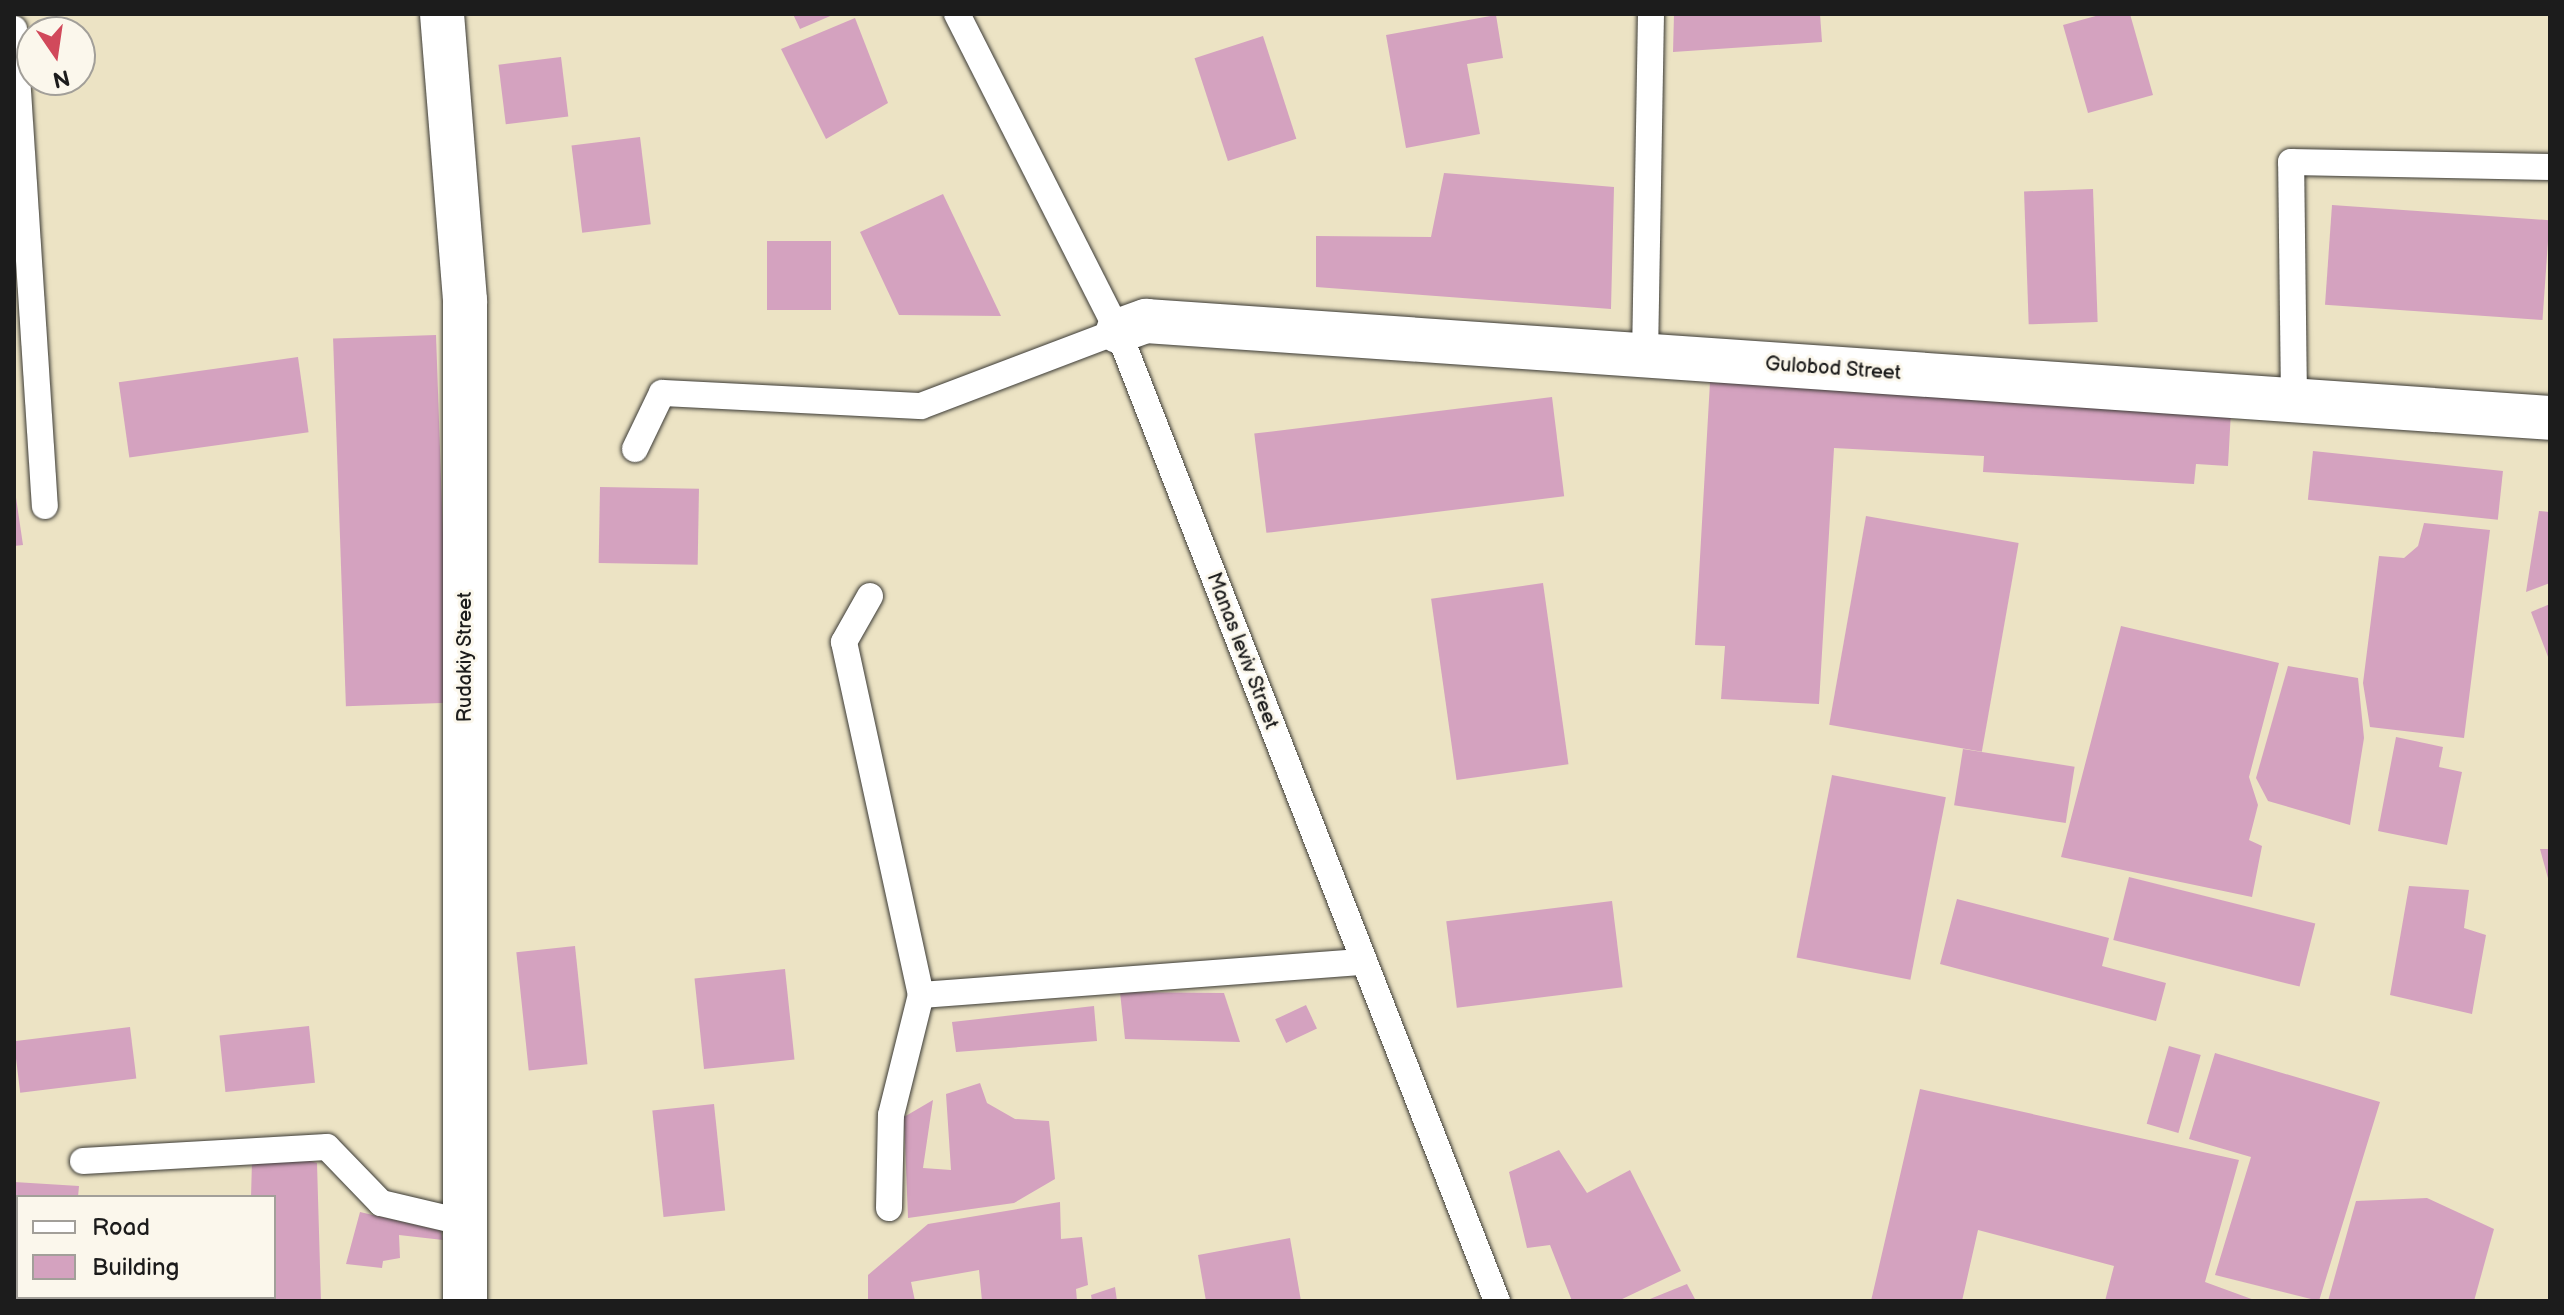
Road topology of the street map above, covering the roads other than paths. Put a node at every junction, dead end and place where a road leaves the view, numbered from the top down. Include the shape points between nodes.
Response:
1 (442, 14) edge
2 (957, 14) edge
3 (1651, 14) edge
4 (14, 29) edge
5 (2550, 167) edge
6 (1118, 331) junction
7 (1645, 357) junction
8 (2294, 399) junction
9 (2550, 418) edge
10 (635, 449) dead end
11 (45, 506) dead end
12 (870, 596) dead end
13 (1364, 962) junction
14 (921, 995) junction
15 (83, 1161) dead end
16 (889, 1208) dead end
17 (466, 1223) junction
18 (465, 1301) edge
19 (1497, 1301) edge

1 - 17 street, Rudakiy Street via 465,300
2 - 6 lane, Manas leviv Street
3 - 7 lane
4 - 11 lane
5 - 8 lane via 2291,162
6 - 7 street, Gulobod Street via 1146,321
6 - 10 lane via 921,406 662,393
6 - 13 lane, Manas leviv Street
7 - 8 street, Gulobod Street
8 - 9 street, Gulobod Street
12 - 14 lane via 844,642
13 - 14 lane
13 - 19 lane, Manas leviv Street
14 - 16 lane via 891,1115
15 - 17 lane via 327,1147 381,1203
17 - 18 street, Rudakiy Street

